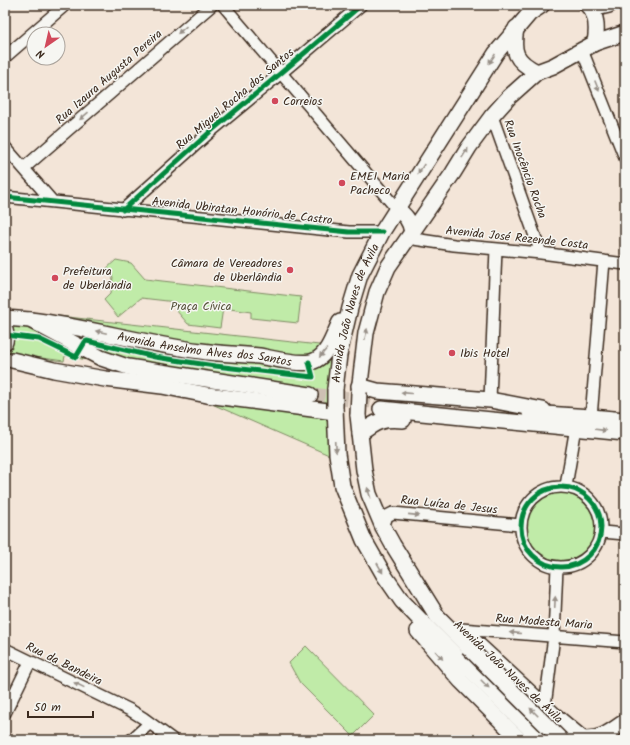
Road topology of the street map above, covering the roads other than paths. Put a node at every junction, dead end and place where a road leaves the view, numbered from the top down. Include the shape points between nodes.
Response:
1 (65, 5) edge
2 (212, 5) edge
3 (223, 5) edge
4 (361, 5) edge
5 (522, 5) edge
6 (542, 5) edge
7 (609, 5) edge
8 (590, 7) edge
9 (519, 25) junction
10 (625, 33) edge
11 (589, 47) junction
12 (5, 57) edge
13 (538, 72) junction
14 (281, 73) junction
15 (492, 116) junction
16 (5, 147) edge
17 (625, 157) edge
18 (24, 168) junction
19 (5, 197) edge
20 (54, 202) junction
21 (396, 208) junction
22 (123, 210) junction
23 (382, 232) junction
24 (409, 235) junction
25 (496, 249) junction
26 (541, 253) junction
27 (604, 261) junction
28 (625, 264) edge
29 (350, 308) junction
30 (5, 318) edge
31 (30, 320) junction
32 (5, 330) edge
33 (5, 342) edge
34 (8, 359) edge
35 (359, 389) junction
36 (490, 400) junction
37 (381, 406) tunnel mouth
38 (335, 410) junction
39 (591, 417) junction
40 (625, 420) edge
41 (570, 423) junction
42 (625, 433) edge
43 (360, 434) junction
44 (566, 486) junction
45 (520, 526) junction
46 (383, 527) junction
47 (602, 532) junction
48 (625, 534) edge
49 (557, 567) junction
50 (420, 590) junction
51 (402, 601) junction
52 (461, 629) junction
53 (554, 636) junction
54 (625, 642) edge
55 (5, 649) edge
56 (463, 652) junction
57 (30, 662) junction
58 (550, 711) junction
59 (5, 714) edge
60 (624, 720) edge
61 (150, 723) junction
62 (583, 739) edge
63 (131, 740) edge
64 (173, 740) edge
65 (520, 740) edge
66 (541, 740) edge
67 (546, 740) edge
68 (562, 740) edge
69 (614, 740) edge

1 - 12 street
2 -> 18 street, Rua Izaura Augusta Pereira
3 - 14 street
4 - 14 street, Rua Miguel Rocha dos Santos
5 - 9 main road
6 - 9 main road, Avenida João Naves de Ávila
7 - 8 main road
8 - 11 main road via 597,32
9 - 13 main road via 513,42 514,50 529,68
9 -> 21 main road, Avenida João Naves de Ávila via 473,87
10 - 11 main road
11 - 13 main road, Avenida João Naves de Ávila
11 -> 17 street
13 - 15 main road, Avenida João Naves de Ávila
14 - 21 street
14 - 22 street, Rua Miguel Rocha dos Santos via 211,131
24 -> 15 main road, Avenida João Naves de Ávila
15 - 26 street, Rua Inocêncio Rocha
16 - 18 street
18 - 20 street
19 - 20 street, Avenida Ubiratan Honório de Castro
20 - 22 street, Avenida Ubiratan Honório de Castro
21 - 23 main road, Avenida João Naves de Ávila
21 - 24 main road via 410,223
22 - 23 street, Avenida Ubiratan Honório de Castro via 349,232
23 - 29 main road, Avenida João Naves de Ávila via 360,275
24 - 25 street, Avenida José Rezende Costa
35 -> 24 main road, Avenida João Naves de Ávila via 366,333 377,292 388,267
25 - 26 street, Avenida José Rezende Costa
25 - 36 street
26 - 27 street, Avenida José Rezende Costa
27 - 28 street, Avenida José Rezende Costa
27 - 39 street
29 -> 31 main road, Avenida Anselmo Alves dos Santos via 323,354 316,360 302,362 202,351
29 - 38 main road, Avenida João Naves de Ávila, bridge via 339,355
30 - 31 main road, Avenida Anselmo Alves dos Santos
31 - 34 main road via 101,358 128,367 310,398
32 - 33 main road
34 - 38 main road via 54,370 207,395
36 -> 35 main road
35 - 43 main road, Avenida João Naves de Ávila, bridge
36 - 41 main road via 548,411
37 - 41 main road
38 -> 51 main road, Avenida João Naves de Ávila via 337,454 342,486 364,540
39 - 40 main road
39 - 41 main road
41 -> 42 main road
41 - 43 main road via 496,427 456,426 390,419 375,423
41 - 44 street
46 -> 43 main road, Avenida João Naves de Ávila via 369,494
44 - 45 street via 555,486 541,491 528,502 521,516
44 - 47 street via 591,499 600,516
46 -> 45 street, Rua Luíza de Jesus via 387,516 393,513
45 - 49 street via 524,545 533,556 545,564
46 - 50 main road, Avenida João Naves de Ávila
47 - 48 street
47 - 49 street via 588,557 572,566
53 -> 49 street
50 - 52 main road, Avenida João Naves de Ávila
50 - 56 main road, Avenida João Naves de Ávila
51 - 56 main road, Avenida João Naves de Ávila
51 -> 65 main road, Avenida João Naves de Ávila via 410,621 461,681
53 -> 52 street, Rua Modesta Maria
52 - 58 main road, Avenida João Naves de Ávila
53 - 54 street, Rua Modesta Maria
53 - 58 street
55 - 57 street, Rua da Bandeira
56 -> 66 main road, Avenida João Naves de Ávila
68 -> 56 main road, Avenida João Naves de Ávila, bridge
57 - 59 street
61 -> 57 street, Rua da Bandeira via 130,710
58 - 62 main road, Avenida João Naves de Ávila
58 - 67 main road via 552,730
60 - 62 main road, Avenida João Naves de Ávila via 598,738
60 - 69 main road
61 - 63 street
61 - 64 street, Rua da Bandeira

